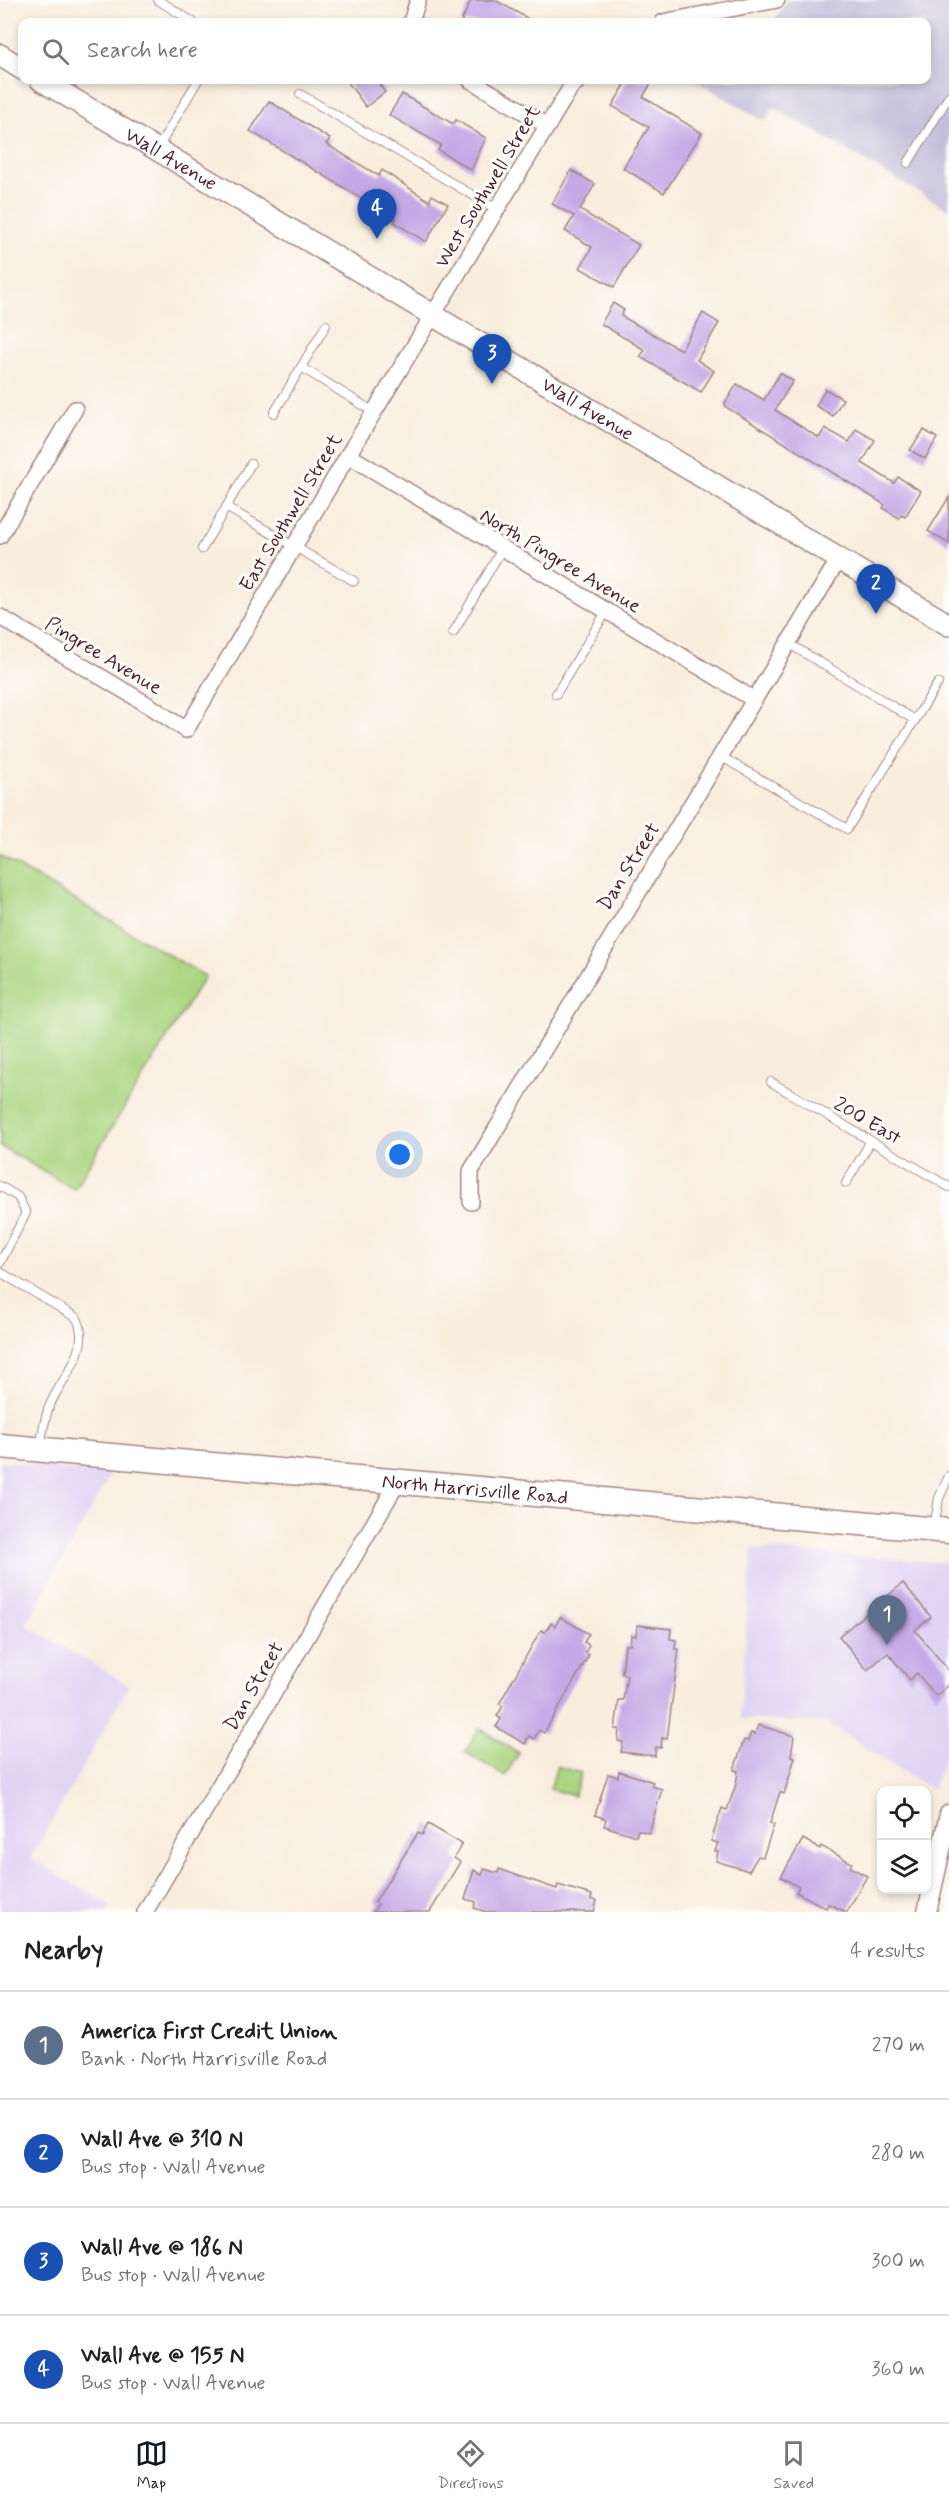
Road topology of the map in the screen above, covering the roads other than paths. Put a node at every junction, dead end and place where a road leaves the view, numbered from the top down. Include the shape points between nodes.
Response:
1 (158, 0) edge
2 (418, 0) edge
3 (777, 0) edge
4 (713, 6) edge
5 (187, 18) edge
6 (412, 18) edge
7 (676, 18) edge
8 (0, 55) edge
9 (18, 66) edge
10 (48, 84) edge
11 (196, 84) edge
12 (477, 84) edge
13 (574, 84) edge
14 (300, 94) dead end
15 (949, 96) edge
16 (548, 126) junction
17 (157, 149) junction
18 (908, 163) dead end
19 (498, 210) junction
20 (433, 316) junction
21 (326, 325) dead end
22 (301, 367) junction
23 (75, 409) dead end
24 (374, 412) junction
25 (274, 413) dead end
26 (348, 454) junction
27 (251, 464) dead end
28 (226, 507) junction
29 (0, 536) edge
30 (294, 546) junction
31 (202, 549) dead end
32 (502, 549) junction
33 (840, 557) junction
34 (354, 580) dead end
35 (606, 612) junction
36 (0, 617) edge
37 (949, 625) edge
38 (453, 633) dead end
39 (788, 643) junction
40 (938, 683) dead end
41 (556, 694) dead end
42 (753, 699) junction
43 (915, 720) junction
44 (186, 730) joint
45 (720, 756) junction
46 (771, 1082) dead end
47 (871, 1141) junction
48 (846, 1183) dead end
49 (0, 1186) edge
50 (949, 1187) edge
51 (471, 1202) dead end
52 (0, 1263) edge
53 (0, 1272) edge
54 (0, 1446) edge
55 (39, 1451) junction
56 (949, 1476) edge
57 (398, 1482) junction
58 (941, 1530) edge
59 (949, 1814) edge
60 (145, 1912) edge
61 (927, 1912) edge

1 - 5 lane
2 - 6 street
3 - 4 street
4 - 7 street
8 - 9 main road
10 - 17 main road, Wall Avenue
11 - 17 lane
12 - 16 street
13 - 16 street, West Southwell Street
14 - 19 lane
15 - 18 lane
16 - 19 street, West Southwell Street
17 - 20 main road, Wall Avenue
19 - 20 street, West Southwell Street
20 - 24 street, East Southwell Street
20 - 33 main road, Wall Avenue
21 - 22 lane
22 - 24 lane
22 - 25 lane
23 - 29 street
24 - 26 street, East Southwell Street
26 - 30 street, East Southwell Street
26 - 32 street, North Pingree Avenue
27 - 28 lane
28 - 30 lane
28 - 31 lane
30 - 34 lane
30 - 44 street, East Southwell Street
32 - 35 street, North Pingree Avenue
32 - 38 lane
33 - 37 main road, Wall Avenue
33 - 39 street, Dan Street
35 - 41 lane
35 - 42 street, North Pingree Avenue
36 - 44 street, Pingree Avenue
39 - 42 street, Dan Street
39 - 43 lane
40 - 43 lane
42 - 45 street, Dan Street
43 - 45 lane via 847,830
45 - 51 street, Dan Street via 471,1171
46 - 47 lane, 200 East
47 - 48 lane
47 - 50 lane, 200 East
49 - 52 lane via 18,1197 26,1213
53 - 55 lane via 77,1318 82,1328 83,1346 48,1410
54 - 55 main road, North Harrisville Road
55 - 57 main road, North Harrisville Road
56 - 58 lane via 939,1498
57 - 58 main road, North Harrisville Road
57 - 60 street, Dan Street
59 - 61 street

